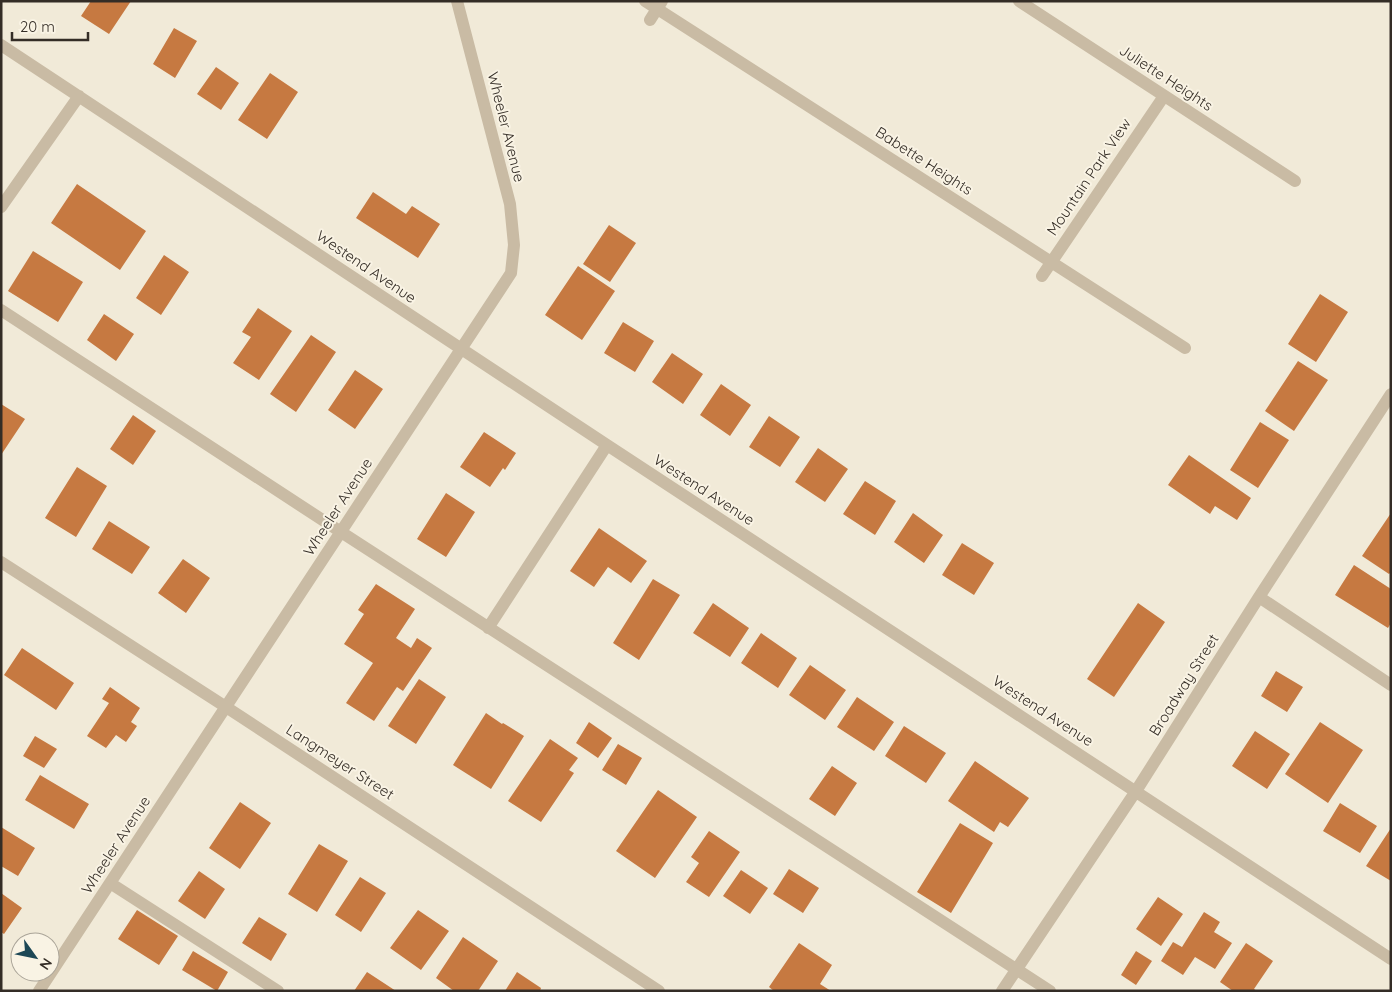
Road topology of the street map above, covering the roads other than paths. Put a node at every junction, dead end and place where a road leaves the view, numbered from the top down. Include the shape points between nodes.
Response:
1 (457, 1) edge
2 (645, 1) edge
3 (1019, 1) edge
4 (657, 10) edge
5 (1, 45) edge
6 (79, 96) junction
7 (1164, 96) junction
8 (1295, 181) dead end
9 (1, 207) edge
10 (1051, 262) junction
11 (1042, 276) dead end
12 (1, 310) edge
13 (1185, 348) dead end
14 (461, 350) junction
15 (1391, 394) edge
16 (607, 445) junction
17 (341, 532) junction
18 (1, 562) edge
19 (1259, 597) junction
20 (488, 628) junction
21 (1391, 685) edge
22 (226, 707) junction
23 (1136, 791) junction
24 (110, 883) junction
25 (1391, 959) edge
26 (1016, 969) junction
27 (39, 991) edge
28 (278, 991) edge
29 (659, 991) edge
30 (1002, 991) edge
31 (1050, 991) edge

1 - 14 street, Wheeler Avenue via 510,204 514,245 510,273
2 - 4 street, Babette Heights
3 - 7 street, Juliette Heights
4 - 10 street, Babette Heights
5 - 6 street, Westend Avenue
6 - 9 street
6 - 14 street, Westend Avenue
7 - 8 street, Juliette Heights
7 - 10 street, Mountain Park View
10 - 11 street, Mountain Park View
10 - 13 street, Babette Heights
12 - 17 street
14 - 16 street, Westend Avenue
14 - 17 street, Wheeler Avenue
15 - 19 street, Broadway Street
16 - 20 street
16 - 23 street, Westend Avenue
17 - 20 street
17 - 22 street, Wheeler Avenue
18 - 22 street, Langmeyer Street
19 - 21 street
19 - 23 street, Broadway Street
20 - 26 street
22 - 24 street, Wheeler Avenue
22 - 29 street, Langmeyer Street
23 - 25 street, Westend Avenue
23 - 26 street, Broadway Street
24 - 27 street, Wheeler Avenue
24 - 28 street
26 - 30 street, Broadway Street
26 - 31 street

